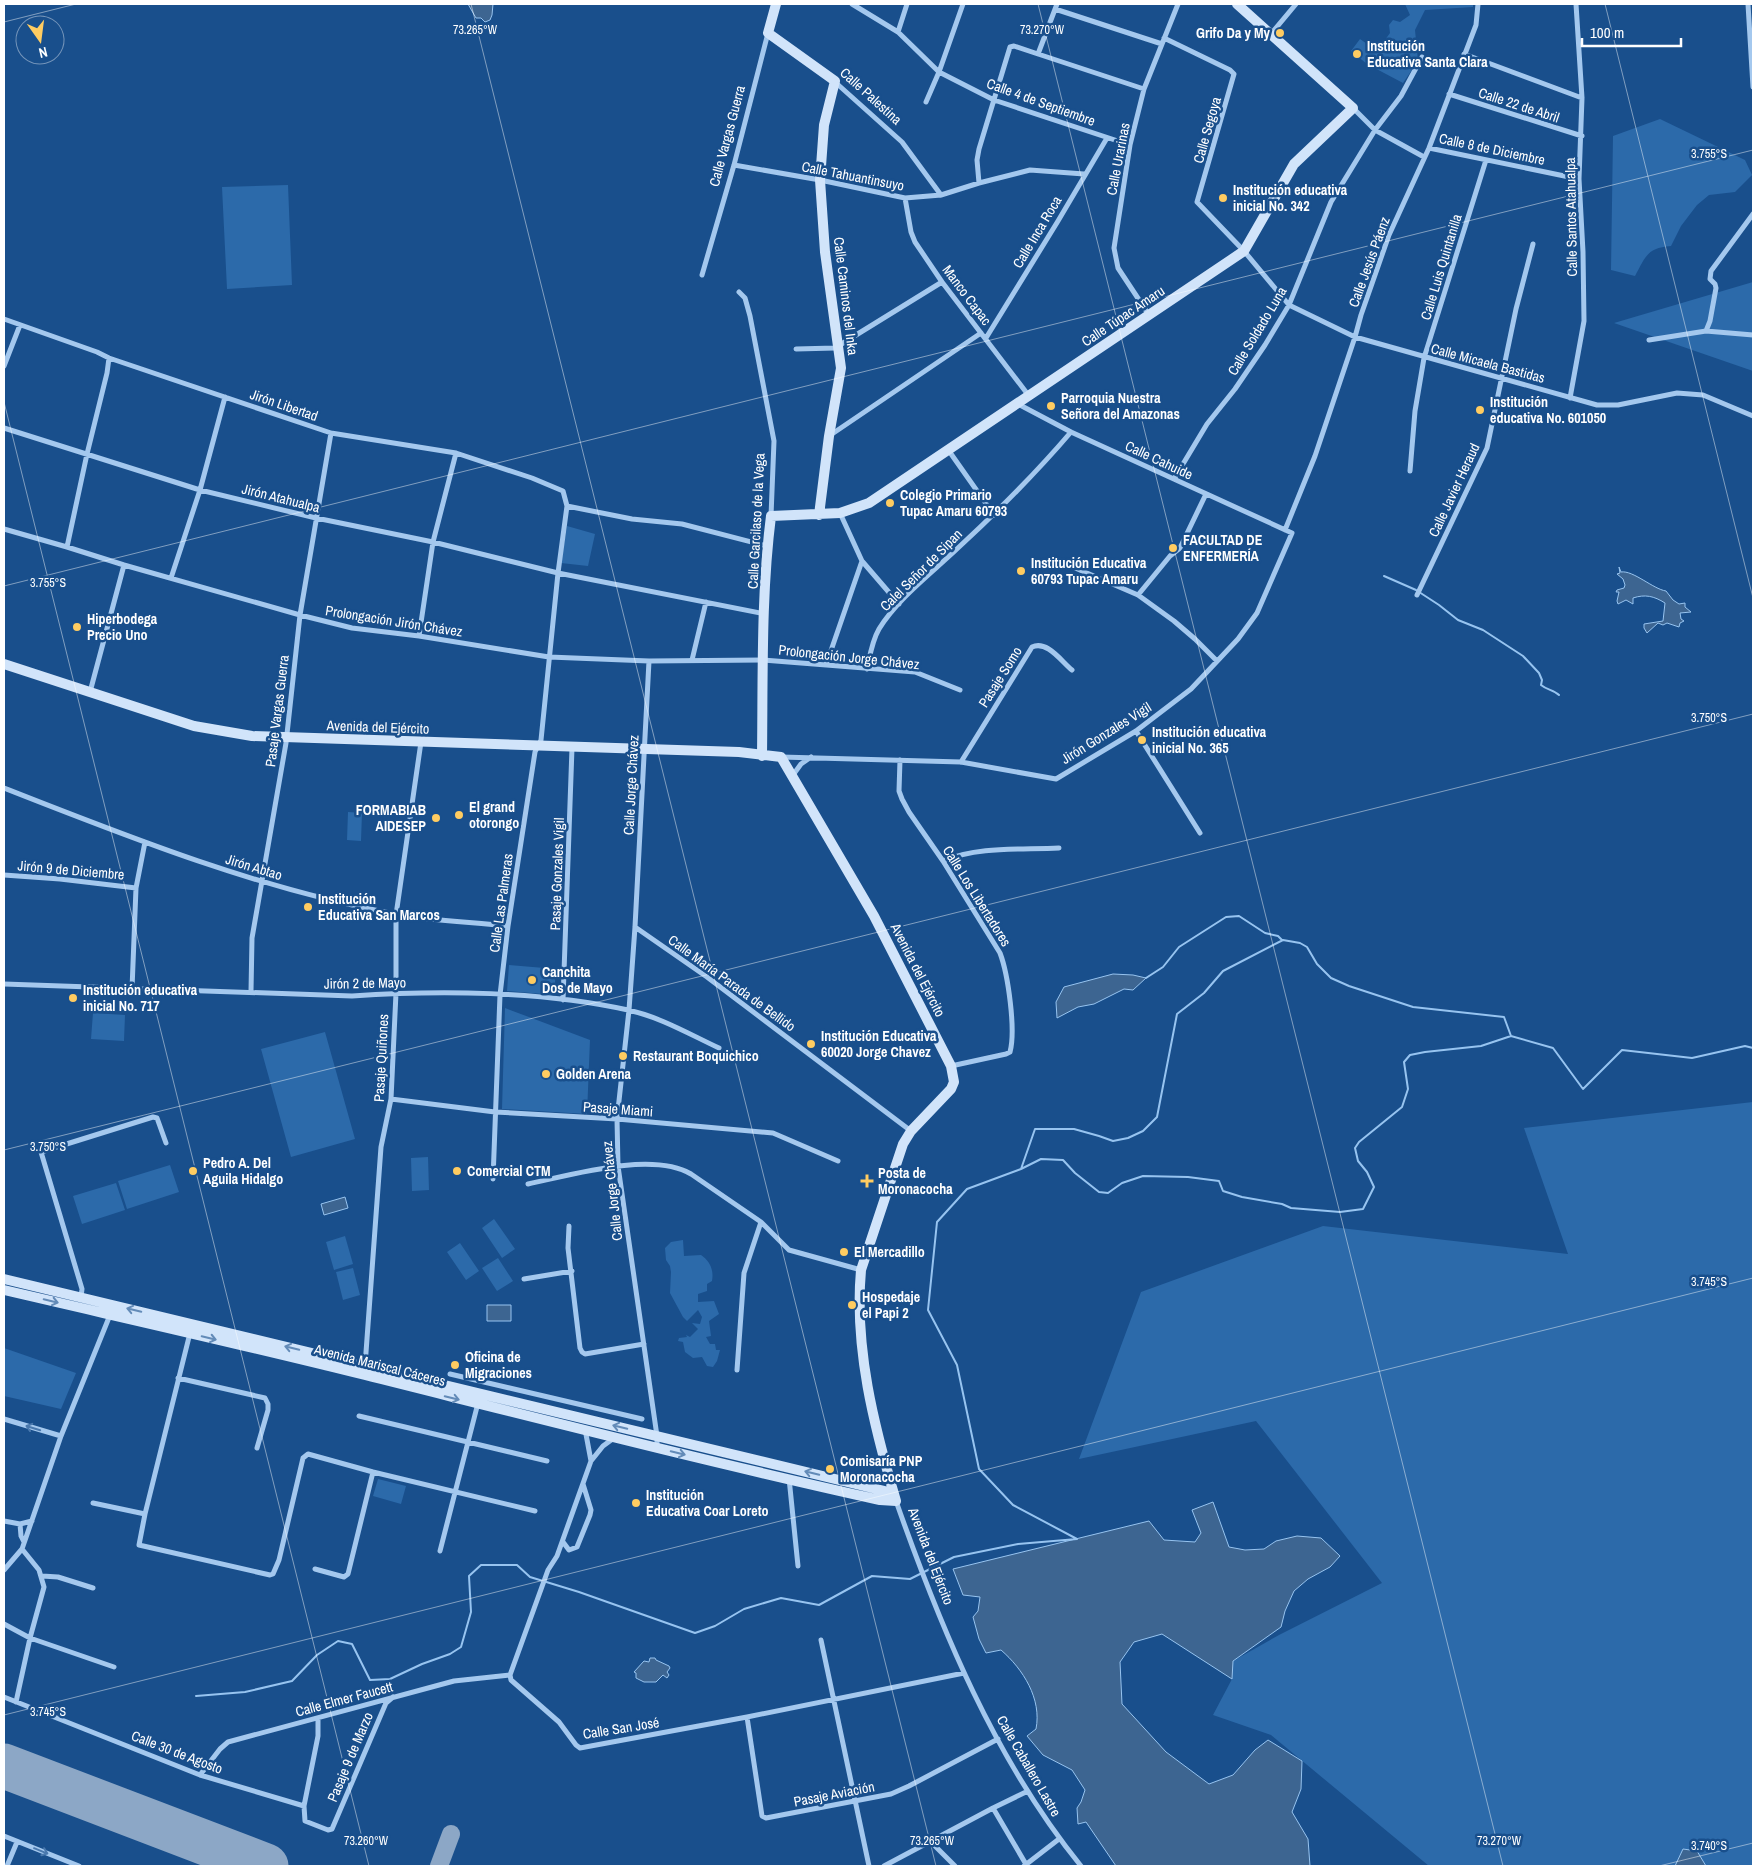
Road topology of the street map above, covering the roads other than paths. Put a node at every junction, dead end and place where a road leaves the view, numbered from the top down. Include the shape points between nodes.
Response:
1 (776, 4) edge
2 (852, 4) edge
3 (907, 4) edge
4 (964, 4) edge
5 (1178, 4) edge
6 (1237, 4) edge
7 (1296, 4) edge
8 (1478, 4) edge
9 (1576, 4) edge
10 (1748, 4) edge
11 (1056, 6) edge
12 (898, 32) junction
13 (768, 33) junction
14 (1271, 34) junction
15 (1164, 38) junction
16 (1162, 44) junction
17 (1038, 54) junction
18 (1464, 54) junction
19 (1422, 57) dead end
20 (939, 72) junction
21 (835, 81) junction
22 (1753, 87) edge
23 (1144, 88) junction
24 (1450, 94) junction
25 (1582, 98) junction
26 (994, 100) junction
27 (926, 102) dead end
28 (1353, 108) junction
29 (1376, 130) junction
30 (1582, 136) junction
31 (1107, 138) junction
32 (1130, 145) junction
33 (1429, 148) junction
34 (1424, 157) junction
35 (1486, 160) junction
36 (734, 165) junction
37 (1084, 174) junction
38 (1579, 179) junction
39 (820, 180) junction
40 (979, 183) junction
41 (941, 195) junction
42 (905, 198) junction
43 (1753, 214) edge
44 (1533, 244) dead end
45 (1244, 252) junction
46 (702, 275) dead end
47 (942, 282) junction
48 (739, 292) dead end
49 (1289, 305) junction
50 (1149, 315) junction
51 (4, 319) edge
52 (20, 325) junction
53 (1706, 331) junction
54 (981, 333) junction
55 (1753, 333) edge
56 (986, 338) junction
57 (1356, 338) junction
58 (1649, 340) dead end
59 (839, 346) junction
60 (796, 350) dead end
61 (109, 358) junction
62 (1424, 358) junction
63 (4, 366) edge
64 (1501, 377) junction
65 (1030, 396) junction
66 (225, 397) junction
67 (1570, 398) junction
68 (1018, 404) junction
69 (1753, 416) edge
70 (4, 428) edge
71 (1071, 432) junction
72 (331, 433) junction
73 (829, 436) junction
74 (949, 450) junction
75 (456, 453) junction
76 (86, 454) junction
77 (1410, 471) dead end
78 (1174, 479) junction
79 (200, 490) junction
80 (1206, 494) junction
81 (567, 506) junction
82 (840, 513) junction
83 (819, 514) junction
84 (994, 515) junction
85 (771, 516) junction
86 (316, 518) junction
87 (4, 529) edge
88 (1285, 530) junction
89 (1292, 534) joint
90 (432, 542) junction
91 (67, 546) junction
92 (767, 546) junction
93 (1052, 558) dead end
94 (862, 561) junction
95 (124, 565) junction
96 (558, 573) junction
97 (171, 578) junction
98 (1138, 595) junction
99 (1417, 595) dead end
100 (706, 602) junction
101 (899, 604) junction
102 (765, 614) junction
103 (300, 615) junction
104 (419, 636) junction
105 (549, 657) junction
106 (649, 660) junction
107 (692, 660) junction
108 (763, 660) junction
109 (1217, 661) junction
110 (4, 664) edge
111 (826, 665) junction
112 (867, 668) junction
113 (1072, 670) dead end
114 (4, 671) edge
115 (72, 690) junction
116 (960, 690) dead end
117 (90, 692) junction
118 (1136, 731) junction
119 (286, 740) junction
120 (420, 745) junction
121 (537, 749) junction
122 (572, 750) junction
123 (644, 753) junction
124 (762, 756) junction
125 (781, 757) junction
126 (812, 757) junction
127 (900, 760) junction
128 (961, 762) junction
129 (792, 777) junction
130 (4, 788) edge
131 (1200, 833) dead end
132 (145, 842) junction
133 (1058, 848) dead end
134 (943, 861) junction
135 (4, 875) edge
136 (261, 882) junction
137 (136, 888) junction
138 (396, 915) junction
139 (508, 926) junction
140 (635, 927) junction
141 (4, 984) edge
142 (132, 989) junction
143 (250, 992) junction
144 (396, 993) junction
145 (500, 995) junction
146 (563, 1000) junction
147 (629, 1010) junction
148 (718, 1048) dead end
149 (951, 1066) junction
150 (391, 1099) junction
151 (495, 1112) junction
152 (618, 1120) junction
153 (911, 1131) junction
154 (166, 1143) dead end
155 (838, 1161) dead end
156 (618, 1166) junction
157 (493, 1179) dead end
158 (528, 1184) dead end
159 (761, 1222) junction
160 (569, 1226) dead end
161 (861, 1270) junction
162 (572, 1271) junction
163 (4, 1279) edge
164 (524, 1279) dead end
165 (4, 1290) edge
166 (81, 1297) junction
167 (111, 1310) junction
168 (191, 1329) junction
169 (644, 1344) junction
170 (365, 1370) junction
171 (737, 1370) dead end
172 (450, 1374) dead end
173 (178, 1378) junction
174 (480, 1393) junction
175 (477, 1404) junction
176 (359, 1416) dead end
177 (4, 1419) edge
178 (587, 1419) junction
179 (642, 1419) dead end
180 (584, 1431) junction
181 (61, 1436) junction
182 (657, 1436) junction
183 (614, 1438) junction
184 (468, 1442) junction
185 (258, 1448) dead end
186 (657, 1448) junction
187 (547, 1460) dead end
188 (591, 1461) junction
189 (791, 1468) junction
190 (372, 1472) junction
191 (788, 1480) junction
192 (583, 1484) junction
193 (456, 1492) junction
194 (895, 1497) junction
195 (93, 1503) dead end
196 (536, 1511) dead end
197 (145, 1514) junction
198 (4, 1521) edge
199 (32, 1521) junction
200 (20, 1524) junction
201 (24, 1542) junction
202 (563, 1542) junction
203 (22, 1548) junction
204 (440, 1551) dead end
205 (798, 1566) dead end
206 (316, 1569) dead end
207 (4, 1570) edge
208 (42, 1576) junction
209 (93, 1588) dead end
210 (4, 1624) edge
211 (30, 1638) junction
212 (821, 1640) dead end
213 (114, 1667) dead end
214 (964, 1673) junction
215 (510, 1675) junction
216 (4, 1697) edge
217 (393, 1697) junction
218 (834, 1699) junction
219 (16, 1702) junction
220 (747, 1717) junction
221 (318, 1718) junction
222 (998, 1739) junction
223 (200, 1775) junction
224 (1028, 1791) junction
225 (855, 1802) junction
226 (304, 1806) junction
227 (993, 1808) junction
228 (4, 1836) edge
229 (1059, 1839) junction
230 (930, 1841) junction
231 (17, 1842) junction
232 (7, 1866) edge
233 (79, 1866) edge
234 (868, 1866) edge
235 (884, 1866) edge
236 (955, 1866) edge
237 (1026, 1866) edge
238 (1081, 1866) edge

1 - 13 main road, Calle Vargas Guerra
2 - 12 street, Calle 4 de Septiembre
3 - 12 street
4 - 20 street
5 - 15 street, Calle Urarinas
6 - 14 main road
7 - 14 street
8 - 18 street, Calle Jesús Páenz via 1476,25
9 - 25 street, Calle Santos Atahualpa
10 - 22 street
11 - 16 street
11 - 17 street
12 - 20 street, Calle 4 de Septiembre
13 - 21 main road, Calle Palestina
13 - 36 street, Calle Vargas Guerra
14 - 28 main road
15 - 16 street, Calle Urarinas
15 - 45 street, Calle Segoya via 1234,74 1197,202
16 - 23 street, Calle Urarinas
17 - 23 street
17 - 26 street via 1010,47
18 - 24 street, Calle Jesús Páenz
18 - 25 street
19 - 29 street, Calle Soldado Luna via 1401,96
20 - 26 street, Calle 4 de Septiembre
20 - 27 street
21 - 39 main road, Calle Caminos del Inka via 824,125
21 - 41 street, Calle Palestina via 902,142
23 - 32 street, Calle Urarinas
24 - 30 street, Calle 22 de Abril
24 - 33 street, Calle Jesús Páenz
25 - 30 street, Calle Santos Atahualpa
26 - 31 street, Calle 4 de Septiembre
26 - 40 street via 979,148
28 - 29 street
28 - 45 main road via 1294,164
29 - 34 street
29 - 49 street, Calle Soldado Luna via 1332,202
30 - 38 street, Calle Santos Atahualpa
31 - 32 street, Calle 4 de Septiembre
31 - 37 street, Calle Inca Roca
32 - 50 street, Calle Urarinas via 1114,248 1118,268
33 - 34 street, Calle Jesús Páenz
33 - 35 street, Calle 8 de Diciembre
34 - 57 street, Calle Jesús Páenz via 1389,235
35 - 38 street, Calle 8 de Diciembre
35 - 62 street, Calle Luis Quintanilla
36 - 39 street, Calle Tahuantinsuyo
36 - 46 street, Calle Vargas Guerra
37 - 40 street, Calle Tahuantinsuyo via 1030,170
37 - 56 street, Calle Inca Roca
38 - 67 street, Calle Santos Atahualpa via 1584,321
39 - 42 street, Calle Tahuantinsuyo
39 - 59 main road, Calle Caminos del Inka via 825,252
40 - 41 street, Calle Tahuantinsuyo
41 - 42 street, Calle Tahuantinsuyo
42 - 47 street, Manco Capac via 915,242
43 - 53 street via 1711,270 1710,279 1716,288
44 - 64 street, Calle Javier Heraud
45 - 49 street, Calle Micaela Bastidas
45 - 50 main road, Calle Túpac Amaru
47 - 54 street, Manco Capac
47 - 59 street
48 - 85 street, Calle Garcilaso de la Vega via 750,316 774,441
49 - 57 street, Calle Micaela Bastidas
49 - 78 street, Calle Soldado Luna via 1235,389 1207,424
50 - 65 main road, Calle Túpac Amaru
51 - 52 street, Jirón Libertad
52 - 61 street, Jirón Libertad
52 - 63 street
53 - 55 street
53 - 58 street
54 - 56 street, Manco Capac
54 - 73 street
56 - 65 street, Manco Capac
57 - 62 street, Calle Micaela Bastidas
57 - 88 street, Calle Jesús Páenz
59 - 60 street
59 - 73 main road, Calle Caminos del Inka via 841,368
61 - 66 street, Jirón Libertad
61 - 76 street
62 - 64 street, Calle Micaela Bastidas
62 - 77 street, Calle Luis Quintanilla
64 - 67 street, Calle Micaela Bastidas
64 - 99 street, Calle Javier Heraud via 1487,448
65 - 68 main road, Calle Túpac Amaru
66 - 72 street, Jirón Libertad
66 - 79 street
67 - 69 street, Calle Micaela Bastidas via 1597,405 1618,405 1677,394 1703,395
68 - 71 street, Calle Cahuide
68 - 74 main road, Calle Túpac Amaru
70 - 76 street, Jirón Atahualpa
71 - 78 street, Calle Cahuide
71 - 84 street, Calel Señor de Sipan
72 - 75 street, Jirón Libertad
72 - 86 street, Pasaje Vargas Guerra
73 - 83 main road, Calle Caminos del Inka
74 - 82 main road, Calle Túpac Amaru via 869,503
74 - 84 street
75 - 81 street, Jirón Libertad via 563,491
75 - 90 street
76 - 79 street, Jirón Atahualpa
76 - 91 street
78 - 80 street, Calle Cahuide
79 - 86 street, Jirón Atahualpa
79 - 97 street
80 - 88 street, Calle Cahuide
80 - 98 street via 1180,548
81 - 92 street via 632,519 682,524
81 - 96 street, Calle Las Palmeras
82 - 83 main road, Calle Túpac Amaru
82 - 94 street
83 - 85 main road, Calle Túpac Amaru
84 - 101 street, Calel Señor de Sipan
85 - 92 main road, Calle Garcilaso de la Vega
86 - 90 street, Jirón Atahualpa
86 - 103 street, Pasaje Vargas Guerra
87 - 91 street, Prolongación Jirón Chávez
88 - 89 street, Calle Cahuide
89 - 109 street, Jirón Gonzales Vigil via 1257,613
90 - 96 street, Jirón Atahualpa
90 - 104 street
91 - 95 street, Prolongación Jirón Chávez
92 - 102 main road, Calle Garcilaso de la Vega
93 - 98 street
94 - 101 street
94 - 111 street
95 - 97 street, Prolongación Jirón Chávez
95 - 117 street
96 - 100 street, Jirón Atahualpa
96 - 105 street, Calle Las Palmeras
97 - 103 street, Prolongación Jirón Chávez
98 - 109 street via 1195,639
100 - 102 street, Jirón Atahualpa
100 - 107 street
101 - 112 street, Calel Señor de Sipan via 879,629
102 - 108 main road, Calle Garcilaso de la Vega
103 - 104 street, Prolongación Jirón Chávez via 352,628
103 - 119 street, Pasaje Vargas Guerra
104 - 105 street, Prolongación Jirón Chávez
105 - 106 street, Prolongación Jirón Chávez
105 - 121 street, Calle Las Palmeras
106 - 107 street, Prolongación Jirón Chávez
106 - 123 street, Calle Jorge Chávez
107 - 108 street, Prolongación Jirón Chávez
108 - 111 street, Prolongación Jorge Chávez
108 - 124 main road, Calle Garcilaso de la Vega
109 - 118 street, Jirón Gonzales Vigil via 1191,689
110 - 115 main road, Avenida del Ejército
111 - 112 street, Prolongación Jorge Chávez
112 - 116 street, Prolongación Jorge Chávez via 915,672
113 - 128 street, Pasaje Somo via 1044,646 1032,647
114 - 115 main road, Avenida del Ejército
115 - 117 main road, Avenida del Ejército
115 - 119 main road, Avenida del Ejército via 207,736 244,741
117 - 119 main road, Avenida del Ejército via 194,726
118 - 128 street, Jirón Gonzales Vigil via 1056,779
118 - 131 street
119 - 120 main road, Avenida del Ejército
119 - 136 street, Pasaje Vargas Guerra
120 - 121 main road, Avenida del Ejército
120 - 138 street, Pasaje Quiñones
121 - 122 main road, Avenida del Ejército
121 - 139 street, Calle Las Palmeras
122 - 123 main road, Avenida del Ejército
122 - 146 street, Pasaje Gonzales Vigil
123 - 124 main road, Avenida del Ejército via 739,758
123 - 140 street, Calle Jorge Chávez
124 - 125 main road, Avenida del Ejército
125 - 126 street, Jirón Gonzales Vigil
125 - 129 main road, Avenida del Ejército
126 - 127 street, Jirón Gonzales Vigil
126 - 129 street via 801,764
127 - 128 street, Jirón Gonzales Vigil
127 - 134 street, Calle Los Libertadores via 899,790 902,799
129 - 149 main road, Avenida del Ejército via 874,916
130 - 132 street, Jirón Abtao
132 - 136 street, Jirón Abtao
132 - 137 street
133 - 134 street via 974,852
134 - 149 street, Calle Los Libertadores via 1000,953 1011,1010 1010,1052
135 - 137 street, Jirón 9 de Diciembre
136 - 138 street, Jirón Abtao
136 - 143 street, Pasaje Vargas Guerra via 252,938
137 - 142 street
138 - 139 street, Jirón Abtao
138 - 144 street, Pasaje Quiñones
139 - 145 street, Calle Las Palmeras
140 - 147 street, Calle Jorge Chávez
140 - 153 street, Calle María Parada de Bellido
141 - 142 street, Jirón 2 de Mayo
142 - 143 street, Jirón 2 de Mayo
143 - 144 street, Jirón 2 de Mayo via 352,996
144 - 145 street, Jirón 2 de Mayo
144 - 150 street, Pasaje Quiñones
145 - 146 street, Jirón 2 de Mayo
145 - 151 street, Calle Las Palmeras
146 - 147 street, Jirón 2 de Mayo
147 - 148 street, Jirón 2 de Mayo via 667,1023
147 - 152 street, Calle Jorge Chávez
149 - 153 main road, Avenida del Ejército via 953,1085
150 - 151 street, Pasaje Miami
150 - 170 street, Pasaje Quiñones via 381,1147
151 - 152 street, Pasaje Miami
151 - 157 street, Calle Las Palmeras
152 - 155 street, Pasaje Miami via 773,1133
152 - 156 street, Calle Jorge Chávez
153 - 161 main road, Avenida del Ejército via 902,1144
154 - 166 street via 157,1118 153,1117 41,1152 82,1289
156 - 158 street
156 - 159 street via 668,1165 682,1169
156 - 169 street, Calle Jorge Chávez
159 - 161 street via 789,1250
159 - 171 street via 744,1273
160 - 162 street
161 - 194 main road, Avenida del Ejército via 859,1291 864,1372
162 - 164 street
162 - 169 street via 582,1352
163 - 166 main road, Avenida Mariscal Cáceres
165 -> 167 main road, Avenida Mariscal Cáceres
166 - 167 main road, Avenida Mariscal Cáceres
167 - 168 main road, Avenida Mariscal Cáceres
167 - 181 street
168 - 170 main road, Avenida Mariscal Cáceres
168 - 173 street
169 - 182 street, Calle Jorge Chávez
170 - 174 main road, Avenida Mariscal Cáceres
170 -> 175 main road, Avenida Mariscal Cáceres
172 - 179 street
173 - 185 street via 265,1398 268,1410
173 - 197 street
174 - 175 street
174 - 178 main road, Avenida Mariscal Cáceres
175 - 180 main road, Avenida Mariscal Cáceres
175 - 184 street
176 - 184 street
181 -> 177 street
178 - 180 street
182 -> 178 main road, Avenida Mariscal Cáceres
180 - 183 main road, Avenida Mariscal Cáceres
180 - 188 street
181 - 199 street
182 - 186 street, Calle Jorge Chávez
182 - 189 main road, Avenida Mariscal Cáceres
183 - 186 main road, Avenida Mariscal Cáceres
183 - 188 street
184 - 187 street
184 - 193 street
186 -> 191 main road, Avenida Mariscal Cáceres
188 - 192 street
189 - 191 street
194 -> 189 main road, Avenida Mariscal Cáceres
190 - 193 street
190 - 197 street via 305,1455 279,1560 270,1576 139,1545
190 - 206 street via 348,1574 344,1576
191 - 194 main road, Avenida Mariscal Cáceres via 880,1500
191 - 205 street
192 - 202 street
192 - 202 street via 590,1514 577,1547 569,1550
193 - 196 street
193 - 204 street
194 - 214 street, Avenida del Ejército via 940,1620
195 - 197 street
198 - 200 street
199 - 200 street
199 - 201 street
200 - 201 street
201 - 203 street
202 - 215 street via 548,1570
203 - 207 street
203 - 208 street
208 - 209 street via 58,1577
208 - 211 street via 44,1587
210 - 211 street
211 - 213 street
211 - 219 street
212 - 218 street
214 - 218 street, Calle San José
214 - 222 street, Calle Caballero Lastre
215 - 217 street, Calle Elmer Faucett via 454,1681
215 - 220 street, Calle San José via 511,1680 559,1722 580,1748
216 - 219 street, Calle 30 de Agosto
217 - 221 street, Calle Elmer Faucett
217 - 226 street, Pasaje 9 de Marzo via 386,1703 332,1829 305,1821
218 - 220 street, Calle San José
218 - 225 street
219 - 223 street, Calle 30 de Agosto
220 - 225 street, Pasaje Aviación via 764,1818
221 - 223 street, Calle Elmer Faucett via 228,1742
221 - 226 street via 318,1736
222 - 224 street, Calle Caballero Lastre
222 - 225 street, Pasaje Aviación via 891,1794
223 - 226 street, Calle 30 de Agosto
224 - 227 street
224 - 229 street, Calle Caballero Lastre
225 - 234 street
227 - 230 street
227 - 237 street
228 - 231 street
229 - 237 street
229 - 238 street, Calle Caballero Lastre
230 - 235 street
230 - 236 street
231 - 232 street
231 -> 233 street

